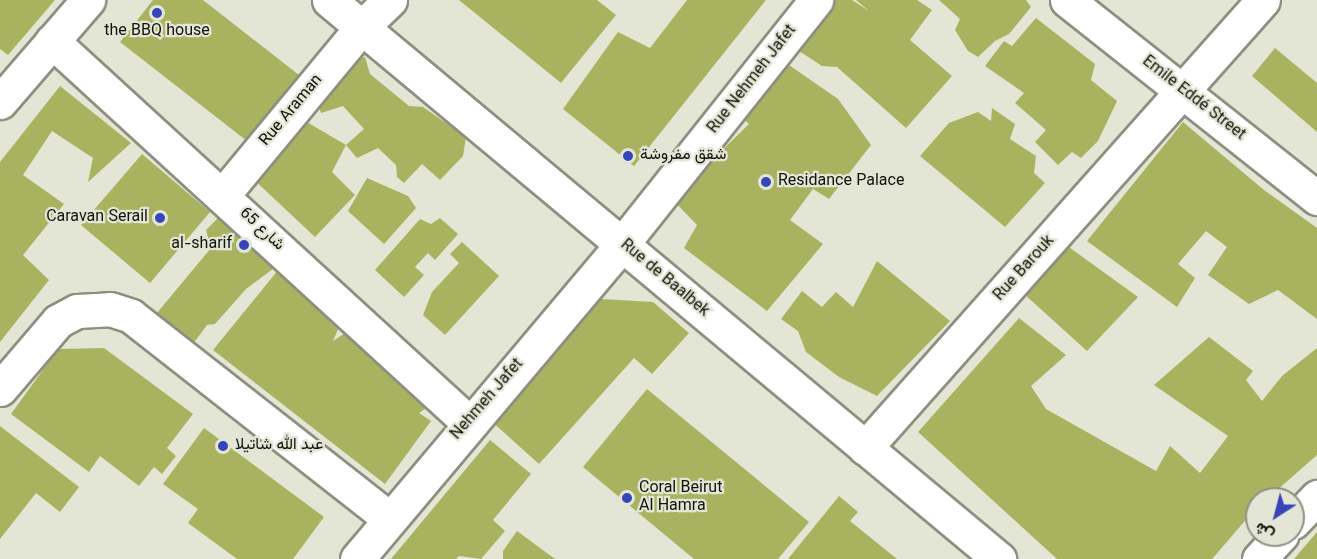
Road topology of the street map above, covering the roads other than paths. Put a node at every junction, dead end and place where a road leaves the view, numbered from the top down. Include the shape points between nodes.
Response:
1 (88, 0) edge
2 (329, 0) edge
3 (390, 0) edge
4 (816, 0) edge
5 (1067, 0) edge
6 (1263, 0) edge
7 (362, 27) junction
8 (52, 41) junction
9 (5, 86) edge
10 (1184, 91) junction
11 (222, 196) junction
12 (1317, 198) edge
13 (622, 244) junction
14 (0, 389) edge
15 (468, 422) junction
16 (866, 448) junction
17 (1317, 497) edge
18 (1305, 510) edge
19 (389, 518) junction
20 (1270, 547) edge
21 (357, 559) edge
22 (999, 559) edge
23 (1259, 559) edge

1 - 8 street
2 - 7 street, Rue de Baalbek
3 - 7 street, Rue Araman
4 - 13 street, Rue Nehmeh Jafet
5 - 10 street, Emile Eddé Street
6 - 10 street, Rue Barouk
7 - 11 street, Rue Araman
7 - 13 street, Rue de Baalbek
8 - 9 street
8 - 11 street, شارع 65
10 - 12 street, Emile Eddé Street
10 - 16 street, Rue Barouk
11 - 15 street, شارع 65
13 - 15 street, Nehmeh Jafet
13 - 16 street, Rue de Baalbek
14 - 19 street via 58,321 77,310 110,309 131,316
15 - 19 street, Nehmeh Jafet
16 - 22 street, Rue de Baalbek
17 - 18 street
19 - 21 street, Nehmeh Jafet
20 - 23 street

